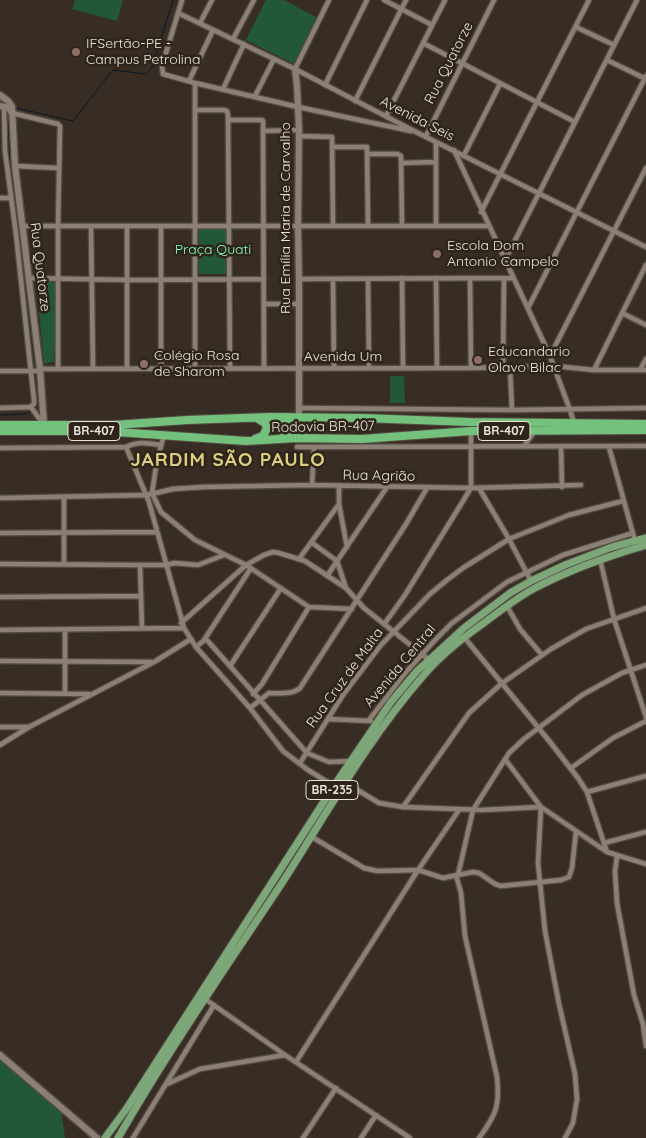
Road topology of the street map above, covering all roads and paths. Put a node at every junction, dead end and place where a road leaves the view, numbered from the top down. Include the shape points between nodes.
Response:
1 (182, 0) edge
2 (212, 0) edge
3 (254, 0) edge
4 (329, 0) edge
5 (367, 0) edge
6 (384, 0) edge
7 (406, 0) edge
8 (445, 0) edge
9 (494, 0) edge
10 (589, 0) edge
11 (637, 0) edge
12 (402, 9) junction
13 (178, 13) junction
14 (200, 23) junction
15 (432, 25) junction
16 (576, 26) junction
17 (213, 30) junction
18 (234, 40) junction
19 (423, 43) junction
20 (244, 44) junction
21 (614, 45) junction
22 (274, 59) junction
23 (607, 60) junction
24 (462, 64) junction
25 (295, 69) junction
26 (646, 78) edge
27 (188, 81) junction
28 (195, 83) junction
29 (500, 84) junction
30 (325, 85) junction
31 (223, 89) junction
32 (1, 96) edge
33 (255, 96) junction
34 (355, 101) junction
35 (538, 102) junction
36 (2, 106) edge
37 (298, 107) junction
38 (195, 110) junction
39 (12, 113) junction
40 (386, 116) junction
41 (229, 120) junction
42 (575, 122) junction
43 (264, 131) junction
44 (416, 132) junction
45 (299, 133) junction
46 (426, 136) junction
47 (436, 142) junction
48 (333, 147) junction
49 (454, 150) junction
50 (368, 154) junction
51 (464, 155) junction
52 (436, 162) junction
53 (402, 163) junction
54 (15, 166) junction
55 (58, 168) junction
56 (646, 168) edge
57 (500, 174) junction
58 (539, 193) junction
59 (0, 198) edge
60 (11, 198) junction
61 (482, 212) junction
62 (577, 212) junction
63 (20, 224) junction
64 (334, 225) junction
65 (436, 225) junction
66 (58, 226) junction
67 (91, 226) junction
68 (127, 226) junction
69 (161, 226) junction
70 (195, 226) junction
71 (229, 226) junction
72 (263, 226) junction
73 (298, 226) junction
74 (368, 226) junction
75 (402, 226) junction
76 (488, 226) junction
77 (614, 231) junction
78 (646, 247) edge
79 (505, 260) junction
80 (646, 265) edge
81 (29, 278) junction
82 (402, 278) junction
83 (436, 278) junction
84 (470, 278) junction
85 (504, 278) junction
86 (513, 278) junction
87 (58, 279) junction
88 (230, 279) junction
89 (264, 279) junction
90 (299, 279) junction
91 (333, 279) junction
92 (368, 279) junction
93 (92, 280) junction
94 (127, 280) junction
95 (161, 280) junction
96 (195, 280) junction
97 (264, 304) junction
98 (299, 304) junction
99 (528, 308) junction
100 (622, 313) junction
101 (646, 326) edge
102 (550, 356) junction
103 (646, 360) edge
104 (503, 366) junction
105 (554, 366) junction
106 (58, 368) junction
107 (161, 368) junction
108 (196, 368) junction
109 (230, 368) junction
110 (264, 368) junction
111 (299, 368) junction
112 (334, 368) junction
113 (369, 368) junction
114 (403, 368) junction
115 (437, 368) junction
116 (471, 368) junction
117 (510, 368) junction
118 (93, 369) junction
119 (127, 369) junction
120 (40, 370) junction
121 (594, 370) junction
122 (643, 370) edge
123 (0, 371) edge
124 (31, 371) junction
125 (32, 404) junction
126 (0, 408) edge
127 (646, 408) edge
128 (512, 410) junction
129 (570, 410) junction
130 (297, 412) junction
131 (256, 417) junction
132 (574, 423) junction
133 (646, 424) edge
134 (44, 425) junction
135 (0, 426) edge
136 (536, 430) junction
137 (646, 430) edge
138 (0, 431) edge
139 (471, 431) junction
140 (164, 435) junction
141 (296, 438) junction
142 (246, 442) junction
143 (161, 445) junction
144 (471, 446) junction
145 (524, 446) junction
146 (561, 446) junction
147 (646, 446) edge
148 (126, 447) junction
149 (297, 447) dead end
150 (610, 447) junction
151 (0, 448) edge
152 (314, 448) junction
153 (312, 485) junction
154 (581, 485) dead end
155 (339, 486) junction
156 (562, 486) junction
157 (388, 487) junction
158 (427, 488) junction
159 (471, 488) junction
160 (479, 488) junction
161 (152, 493) junction
162 (147, 495) junction
163 (64, 497) junction
164 (0, 498) edge
165 (623, 501) junction
166 (339, 504) junction
167 (0, 532) edge
168 (64, 532) junction
169 (157, 532) junction
170 (634, 537) junction
171 (646, 538) edge
172 (509, 539) junction
173 (311, 542) junction
174 (646, 546) edge
175 (347, 547) junction
176 (224, 555) junction
177 (299, 559) junction
178 (600, 559) junction
179 (337, 561) junction
180 (0, 564) edge
181 (64, 564) junction
182 (140, 565) junction
183 (165, 565) junction
184 (246, 565) junction
185 (251, 568) junction
186 (526, 572) junction
187 (327, 576) junction
188 (531, 581) junction
189 (281, 588) junction
190 (346, 588) junction
191 (141, 596) junction
192 (0, 597) edge
193 (356, 600) junction
194 (507, 606) junction
195 (309, 607) junction
196 (646, 608) edge
197 (352, 609) junction
198 (614, 619) junction
199 (181, 622) junction
200 (385, 623) junction
201 (142, 628) junction
202 (184, 628) junction
203 (0, 630) edge
204 (65, 630) junction
205 (394, 630) junction
206 (464, 637) junction
207 (191, 639) junction
208 (205, 640) junction
209 (196, 647) junction
210 (542, 655) junction
211 (426, 656) junction
212 (65, 660) junction
213 (0, 661) edge
214 (154, 662) junction
215 (646, 665) edge
216 (230, 666) junction
217 (630, 670) junction
218 (420, 673) junction
219 (502, 684) junction
220 (0, 693) edge
221 (65, 694) junction
222 (90, 694) junction
223 (253, 694) junction
224 (259, 700) junction
225 (250, 708) junction
226 (646, 717) edge
227 (328, 719) junction
228 (369, 720) junction
229 (378, 721) junction
230 (646, 722) edge
231 (0, 727) edge
232 (29, 727) junction
233 (538, 728) junction
234 (0, 745) edge
235 (306, 753) junction
236 (505, 759) junction
237 (352, 761) junction
238 (300, 763) junction
239 (571, 768) junction
240 (646, 776) edge
241 (346, 783) junction
242 (334, 786) junction
243 (587, 792) junction
244 (403, 807) junction
245 (541, 807) junction
246 (459, 810) junction
247 (473, 810) junction
248 (576, 832) junction
249 (646, 832) edge
250 (312, 837) junction
251 (604, 843) junction
252 (607, 852) junction
253 (617, 856) junction
254 (646, 864) edge
255 (418, 870) junction
256 (457, 875) junction
257 (539, 882) junction
258 (205, 999) junction
259 (214, 1005) junction
260 (646, 1046) edge
261 (0, 1055) edge
262 (285, 1055) junction
263 (296, 1062) junction
264 (166, 1084) junction
265 (336, 1088) junction
266 (376, 1115) junction
267 (97, 1138) edge
268 (104, 1138) edge
269 (118, 1138) edge
270 (133, 1138) edge
271 (303, 1138) edge
272 (362, 1138) edge
273 (410, 1138) edge
274 (479, 1138) edge
275 (565, 1138) edge

1 - 13 street
2 - 14 street
3 - 18 street
4 - 25 street
5 - 30 street
6 - 12 street
7 - 12 street
8 - 15 street
9 - 24 street, Rua Quatorze
10 - 16 street
11 - 21 street
12 - 15 street
12 - 34 street
13 - 14 street, Avenida Seis
13 - 27 street via 162,66 163,74
14 - 17 street, Avenida Seis
15 - 19 street
16 - 21 street
16 - 35 street
17 - 18 street, Avenida Seis
17 - 27 street
18 - 20 street, Avenida Seis
19 - 24 street
19 - 40 street
20 - 22 street, Avenida Seis
20 - 31 street
21 - 23 street
22 - 25 street, Avenida Seis
22 - 33 street
23 - 26 street
23 - 42 street
24 - 29 street
24 - 46 street, Rua Quatorze
25 - 30 street, Avenida Seis
25 - 37 street, Rua Emília Maria de Carvalho
26 - 62 street
27 - 28 street
28 - 31 street
28 - 38 street
29 - 35 street
29 - 51 street
30 - 34 street, Avenida Seis
31 - 33 street
32 - 39 street via 10,104
33 - 37 street
34 - 40 street, Avenida Seis
35 - 42 street
35 - 57 street
36 - 39 street via 10,108
36 - 60 street
37 - 44 street
37 - 45 street, Rua Emília Maria de Carvalho
38 - 41 street via 224,110
38 - 70 street
39 - 54 street, Rua Quatorze
39 - 55 street via 60,125
40 - 44 street, Avenida Seis
41 - 43 street via 263,121
41 - 71 street
42 - 58 street
43 - 45 street
43 - 72 street
44 - 46 street, Avenida Seis
45 - 48 street via 332,137
45 - 73 street, Rua Emília Maria de Carvalho
46 - 47 street, Avenida Seis
47 - 49 street, Avenida Seis
47 - 52 street
48 - 50 street via 367,148
48 - 64 street
49 - 51 street, Avenida Seis
49 - 61 street
50 - 53 street via 400,155
50 - 74 street
51 - 57 street, Avenida Seis
52 - 53 street
52 - 65 street
53 - 75 street
54 - 55 street
54 - 63 street, Rua Quatorze
55 - 66 street
56 - 77 street
57 - 58 street, Avenida Seis
57 - 61 street
58 - 62 street, Avenida Seis
58 - 79 street
59 - 60 street
60 - 63 street
61 - 76 street
62 - 77 street, Avenida Seis
62 - 99 street
63 - 66 street
63 - 81 street, Rua Quatorze
63 - 124 street
64 - 73 street
64 - 74 street
65 - 75 street
65 - 76 street
66 - 67 street
66 - 87 street
67 - 68 street
67 - 93 street
68 - 69 street
68 - 94 street
69 - 70 street
69 - 95 street
70 - 71 street
70 - 96 street
71 - 72 street
71 - 88 street
72 - 73 street
72 - 89 street
73 - 90 street, Rua Emília Maria de Carvalho
74 - 75 street
76 - 79 street
77 - 78 street, Avenida Seis
77 - 102 street
79 - 86 street
80 - 100 street
81 - 87 street
81 - 120 street, Rua Quatorze
82 - 83 street
82 - 92 street
82 - 114 street
83 - 84 street
83 - 115 street
84 - 85 street
84 - 116 street
85 - 86 street
85 - 104 street
86 - 99 street
87 - 93 street
87 - 106 street
88 - 89 street
88 - 96 street
88 - 109 street
89 - 97 street
90 - 91 street
90 - 98 street, Rua Emília Maria de Carvalho
91 - 92 street
91 - 112 street
92 - 113 street
93 - 94 street
93 - 118 street
94 - 95 street
94 - 119 street
95 - 96 street
95 - 107 street
96 - 108 street
97 - 98 street
97 - 110 street
98 - 111 street, Rua Emília Maria de Carvalho
99 - 102 street
100 - 101 street
100 - 121 street
102 - 105 street
103 - 122 street
104 - 116 street, Avenida Um
104 - 117 street, Avenida Um
105 - 117 street, Avenida Um
105 - 121 street, Avenida Um
105 - 129 street
106 - 118 street, Avenida Um
106 - 120 street, Avenida Um
107 - 108 street, Avenida Um
107 - 119 street, Avenida Um
108 - 109 street, Avenida Um
109 - 110 street, Avenida Um
110 - 111 street, Avenida Um
111 - 112 street, Avenida Um
111 - 130 street, Rua Emília Maria de Carvalho
112 - 113 street, Avenida Um
113 - 114 street, Avenida Um
114 - 115 street, Avenida Um
115 - 116 street, Avenida Um
117 - 128 street
118 - 119 street, Avenida Um
120 - 124 street, Avenida Um
120 - 134 street, Rua Quatorze
121 - 122 street, Avenida Um
123 - 124 street, Avenida Um
124 - 125 street
125 - 126 street
125 - 134 street
127 - 129 street
128 - 129 street
128 - 130 street
129 - 132 street
130 - 131 highway, Rodovia BR-407 / BR-407
130 - 132 highway, Rodovia BR-407 / BR-407 via 363,418
130 - 141 highway via 281,427 285,434
131 - 134 highway, Rodovia BR-407 / BR-407 via 114,425
131 - 142 highway via 265,423 267,431 260,438
132 - 133 highway, BR-407
134 - 135 highway, Rodovia BR-407 / BR-407
136 - 137 highway, Rodovia BR-407 / BR-407
136 - 139 highway, Rodovia BR-407 / BR-407
136 - 145 street
138 - 140 highway, Rodovia BR-407 / BR-407
139 - 141 highway, Rodovia BR-407 / BR-407 via 362,439
139 - 144 street
140 - 142 highway, Rodovia BR-407 / BR-407
140 - 143 street
141 - 142 highway, Rodovia BR-407 / BR-407
143 - 148 street via 143,442
143 - 161 street
144 - 145 street
144 - 152 street
144 - 159 street
145 - 146 street
146 - 150 street
146 - 156 street
147 - 150 street
148 - 151 street
148 - 162 street
149 - 152 street
150 - 165 street
152 - 153 street
153 - 155 street, Rua Agrião
153 - 161 street, Rua Agrião via 203,486
154 - 156 street, Rua Agrião
155 - 157 street, Rua Agrião
155 - 166 street
156 - 160 street, Rua Agrião
157 - 158 street, Rua Agrião
157 - 175 street
158 - 159 street, Rua Agrião
158 - 193 street
159 - 160 street, Rua Agrião
159 - 200 street
160 - 172 street
161 - 162 street, Rua Agrião
161 - 176 street via 161,512 170,521 195,540
162 - 163 street
162 - 169 street
163 - 164 street
163 - 168 street
165 - 170 street
165 - 172 street, Rua Cruz de Malta via 569,515
166 - 173 street
166 - 175 street
167 - 168 street
168 - 169 street
168 - 181 street
169 - 183 street
170 - 171 main road, BR-235 / BR-235
170 - 186 street, Avenida Central via 563,555
170 - 188 main road, BR-235 / BR-235
172 - 186 street
172 - 205 street, Rua Cruz de Malta via 447,580
173 - 177 street
173 - 179 street
174 - 178 main road, BR-235 / BR-235
175 - 179 street
176 - 183 street via 198,565
176 - 184 street
177 - 184 street via 273,552
177 - 187 street
178 - 194 main road, BR-235 / BR-235 via 553,579
178 - 198 street
179 - 187 street
179 - 190 street
180 - 181 street
181 - 182 street
182 - 183 street
182 - 191 street
183 - 199 street
184 - 185 street
184 - 199 street
185 - 189 street
185 - 208 street
186 - 188 street
186 - 211 street, Avenida Central via 507,582 452,623
187 - 190 street
188 - 211 main road, BR-235 / BR-235
189 - 195 street
189 - 216 street
190 - 193 street
191 - 192 street
191 - 201 street
193 - 197 street
193 - 200 street
194 - 206 main road, BR-235 / BR-235
194 - 210 street via 520,630
195 - 197 street
195 - 223 street
196 - 198 street
197 - 224 street via 296,692 269,693
198 - 210 street via 586,630
198 - 217 street
199 - 202 street
200 - 205 street
201 - 202 street
201 - 204 street
202 - 207 street
203 - 204 street
204 - 212 street
205 - 211 street
205 - 227 street, Rua Cruz de Malta
206 - 218 main road, BR-235 / BR-235
206 - 219 street
207 - 209 street
207 - 214 street
208 - 209 street
208 - 216 street
209 - 225 street
210 - 219 street
211 - 218 main road, BR-235 / BR-235
211 - 228 street, Avenida Central via 406,672
212 - 213 street
212 - 214 street
212 - 221 street
214 - 222 street
215 - 217 street
216 - 223 street
217 - 226 street
217 - 233 street via 582,695
218 - 229 main road, BR-235 / BR-235
218 - 241 main road, BR-235 / BR-235
219 - 233 street
219 - 244 street via 469,713
220 - 221 street
221 - 222 street
222 - 232 street
223 - 224 street
224 - 225 street
224 - 235 street
225 - 238 street via 283,751
227 - 228 street
227 - 235 street, Rua Cruz de Malta
228 - 229 street
229 - 237 main road, BR-235 / BR-235
230 - 239 street via 613,738
231 - 232 street
232 - 234 street
233 - 236 street
233 - 239 street
235 - 237 street via 328,762
235 - 238 street, Rua Cruz de Malta
236 - 245 street
236 - 247 street
237 - 242 main road, BR-235 / BR-235
238 - 242 street
239 - 243 street
240 - 243 street
241 - 244 street via 379,803
241 - 250 main road, BR-235 / BR-235
242 - 268 main road, BR-235 / BR-235 via 127,1108
243 - 251 street
244 - 246 street
245 - 247 street
245 - 248 street
245 - 257 street
246 - 247 street
246 - 255 street
247 - 256 street
248 - 252 street
248 - 257 street via 569,877
249 - 251 street
250 - 255 street via 364,868 377,871
250 - 258 main road, BR-235 / BR-235
251 - 252 street
252 - 253 street
253 - 254 street
253 - 260 street via 617,903
255 - 256 street via 443,878
255 - 263 street
256 - 257 street via 477,872 502,886
256 - 274 street via 465,936 499,1094 496,1112
257 - 275 street via 557,995 575,1074 577,1099 573,1123
258 - 259 street
258 - 269 main road, BR-235 / BR-235
259 - 262 street
259 - 264 street
261 - 267 street
262 - 263 street
262 - 264 street via 200,1069
263 - 265 street
264 - 270 street
265 - 266 street
265 - 271 street
266 - 272 street
266 - 273 street

